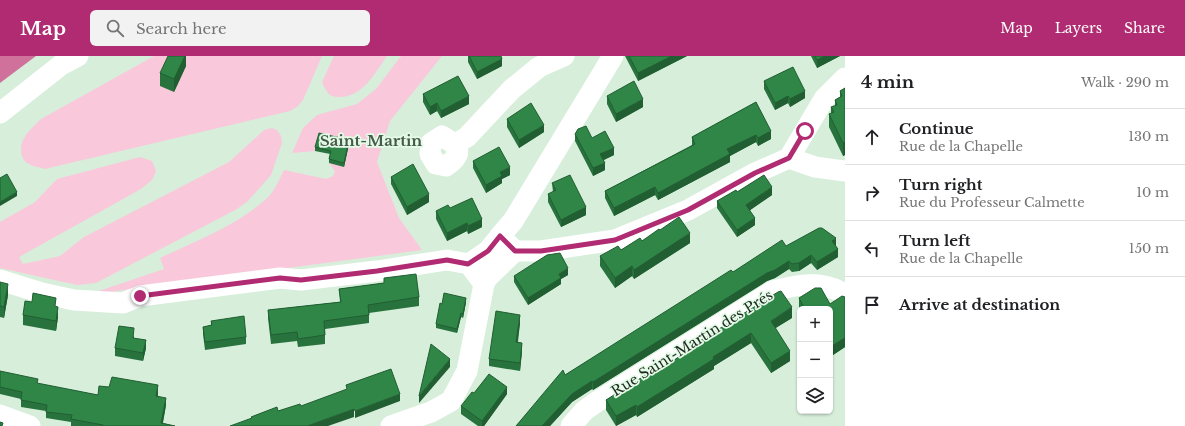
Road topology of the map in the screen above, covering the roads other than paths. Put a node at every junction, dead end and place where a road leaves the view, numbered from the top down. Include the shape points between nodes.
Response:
1 (78, 56) edge
2 (564, 56) edge
3 (613, 56) edge
4 (845, 78) edge
5 (0, 112) edge
6 (455, 144) dead end
7 (789, 158) junction
8 (845, 172) edge
9 (500, 236) junction
10 (515, 251) junction
11 (468, 264) junction
12 (0, 280) edge
13 (484, 284) junction
14 (845, 294) edge
15 (0, 414) edge
16 (30, 426) edge
17 (392, 426) edge
18 (571, 426) edge

1 - 5 street via 61,65
2 - 6 street via 539,67 512,89 467,138
3 - 9 street via 520,209
4 - 7 street via 824,99
7 - 8 street via 815,167
7 - 10 street via 755,173 688,210 615,240 541,251
9 - 10 street
9 - 11 street via 488,251
10 - 13 street
11 - 12 street via 447,260 301,280 280,278 140,296 123,303 74,300
11 - 13 street
13 - 17 street via 467,371 451,401 431,412
14 - 18 street, Rue Saint-Martin des Prés via 834,288 813,284 773,291 595,403
15 - 16 street

